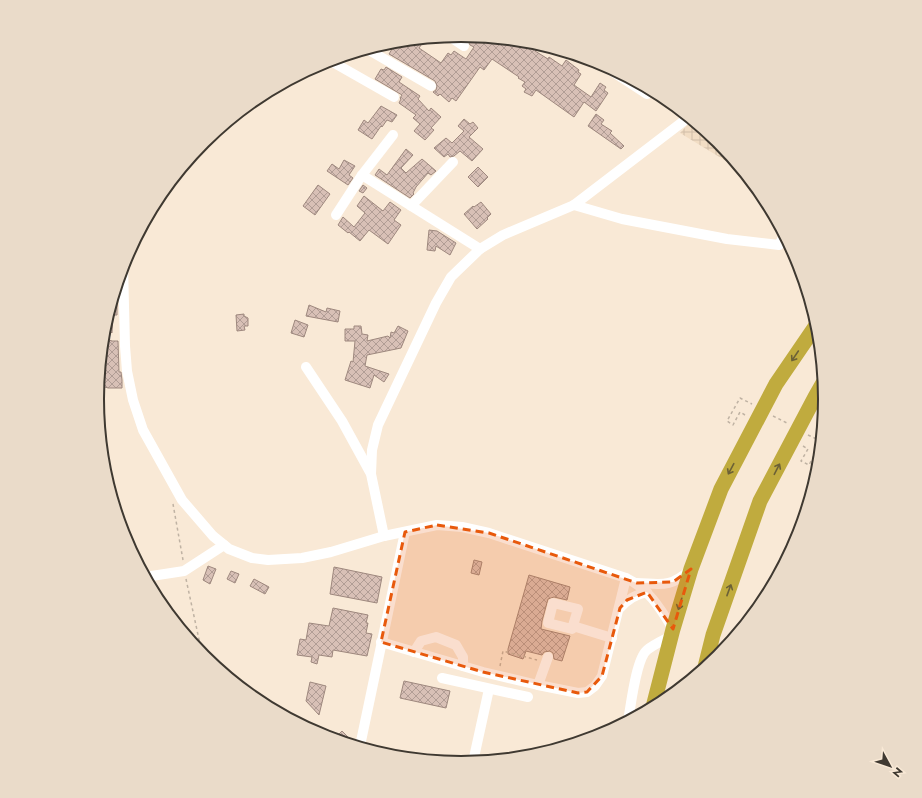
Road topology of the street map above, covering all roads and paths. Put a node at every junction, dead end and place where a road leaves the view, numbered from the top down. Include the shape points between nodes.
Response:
1 (458, 42) edge
2 (464, 46) dead end
3 (374, 53) edge
4 (339, 64) edge
5 (431, 86) dead end
6 (394, 97) dead end
7 (684, 121) edge
8 (393, 135) dead end
9 (453, 162) dead end
10 (362, 175) junction
11 (574, 205) junction
12 (411, 206) junction
13 (336, 215) dead end
14 (781, 241) edge
15 (480, 249) junction
16 (123, 283) edge
17 (812, 332) edge
18 (306, 367) dead end
19 (818, 392) edge
20 (754, 405) dead end
21 (740, 412) dead end
22 (767, 412) dead end
23 (787, 423) dead end
24 (807, 434) dead end
25 (816, 439) edge
26 (808, 449) dead end
27 (813, 457) edge
28 (371, 474) junction
29 (173, 502) dead end
30 (405, 532) junction
31 (384, 536) junction
32 (224, 545) junction
33 (690, 569) junction
34 (184, 571) junction
35 (151, 576) edge
36 (626, 578) junction
37 (637, 583) junction
38 (647, 592) junction
39 (620, 608) junction
40 (573, 626) dead end
41 (672, 632) junction
42 (612, 638) junction
43 (199, 641) edge
44 (381, 642) junction
45 (414, 652) junction
46 (708, 656) edge
47 (547, 660) joint
48 (463, 666) junction
49 (500, 667) dead end
50 (442, 678) dead end
51 (538, 685) junction
52 (489, 689) junction
53 (528, 697) dead end
54 (655, 698) edge
55 (629, 713) edge
56 (361, 742) edge
57 (474, 755) edge

1 - 2 street
3 - 5 street
4 - 6 street
7 - 11 street
8 - 10 street
9 - 12 street
10 - 12 street
10 - 13 street
11 - 14 street via 622,219 727,239 778,245
11 - 15 street via 521,226
12 - 15 street
15 - 28 street via 451,277 436,303 378,425 372,450
16 - 32 street via 127,371 143,430 182,500
17 -> 33 highway via 776,384 721,489
18 - 28 street via 342,421
46 -> 19 highway via 760,501
20 - 21 path via 740,398 727,422 733,425
22 - 23 path
24 - 25 path
26 - 27 path via 801,461 809,465
28 - 31 street
29 - 34 path
30 - 31 street
30 - 36 street via 437,525 469,528
30 - 44 street
31 - 32 street via 331,552 302,558 268,560 252,558
32 - 34 street
33 - 37 street via 674,582
33 -> 41 highway
34 - 35 street
34 - 43 path
36 - 37 street
36 - 39 street
37 - 38 street
38 - 39 street via 627,600
38 - 41 street via 658,604
39 - 42 street
40 - 42 street
41 - 54 highway
41 - 55 street via 646,650 638,667
42 - 51 street via 602,676 587,692 578,693
44 - 45 street
44 - 56 street
45 - 48 street
45 - 48 street via 421,641 436,637 456,645 463,657
47 - 49 path via 503,651
47 - 51 street
48 - 51 street
50 - 52 street
52 - 53 street
52 - 57 street

